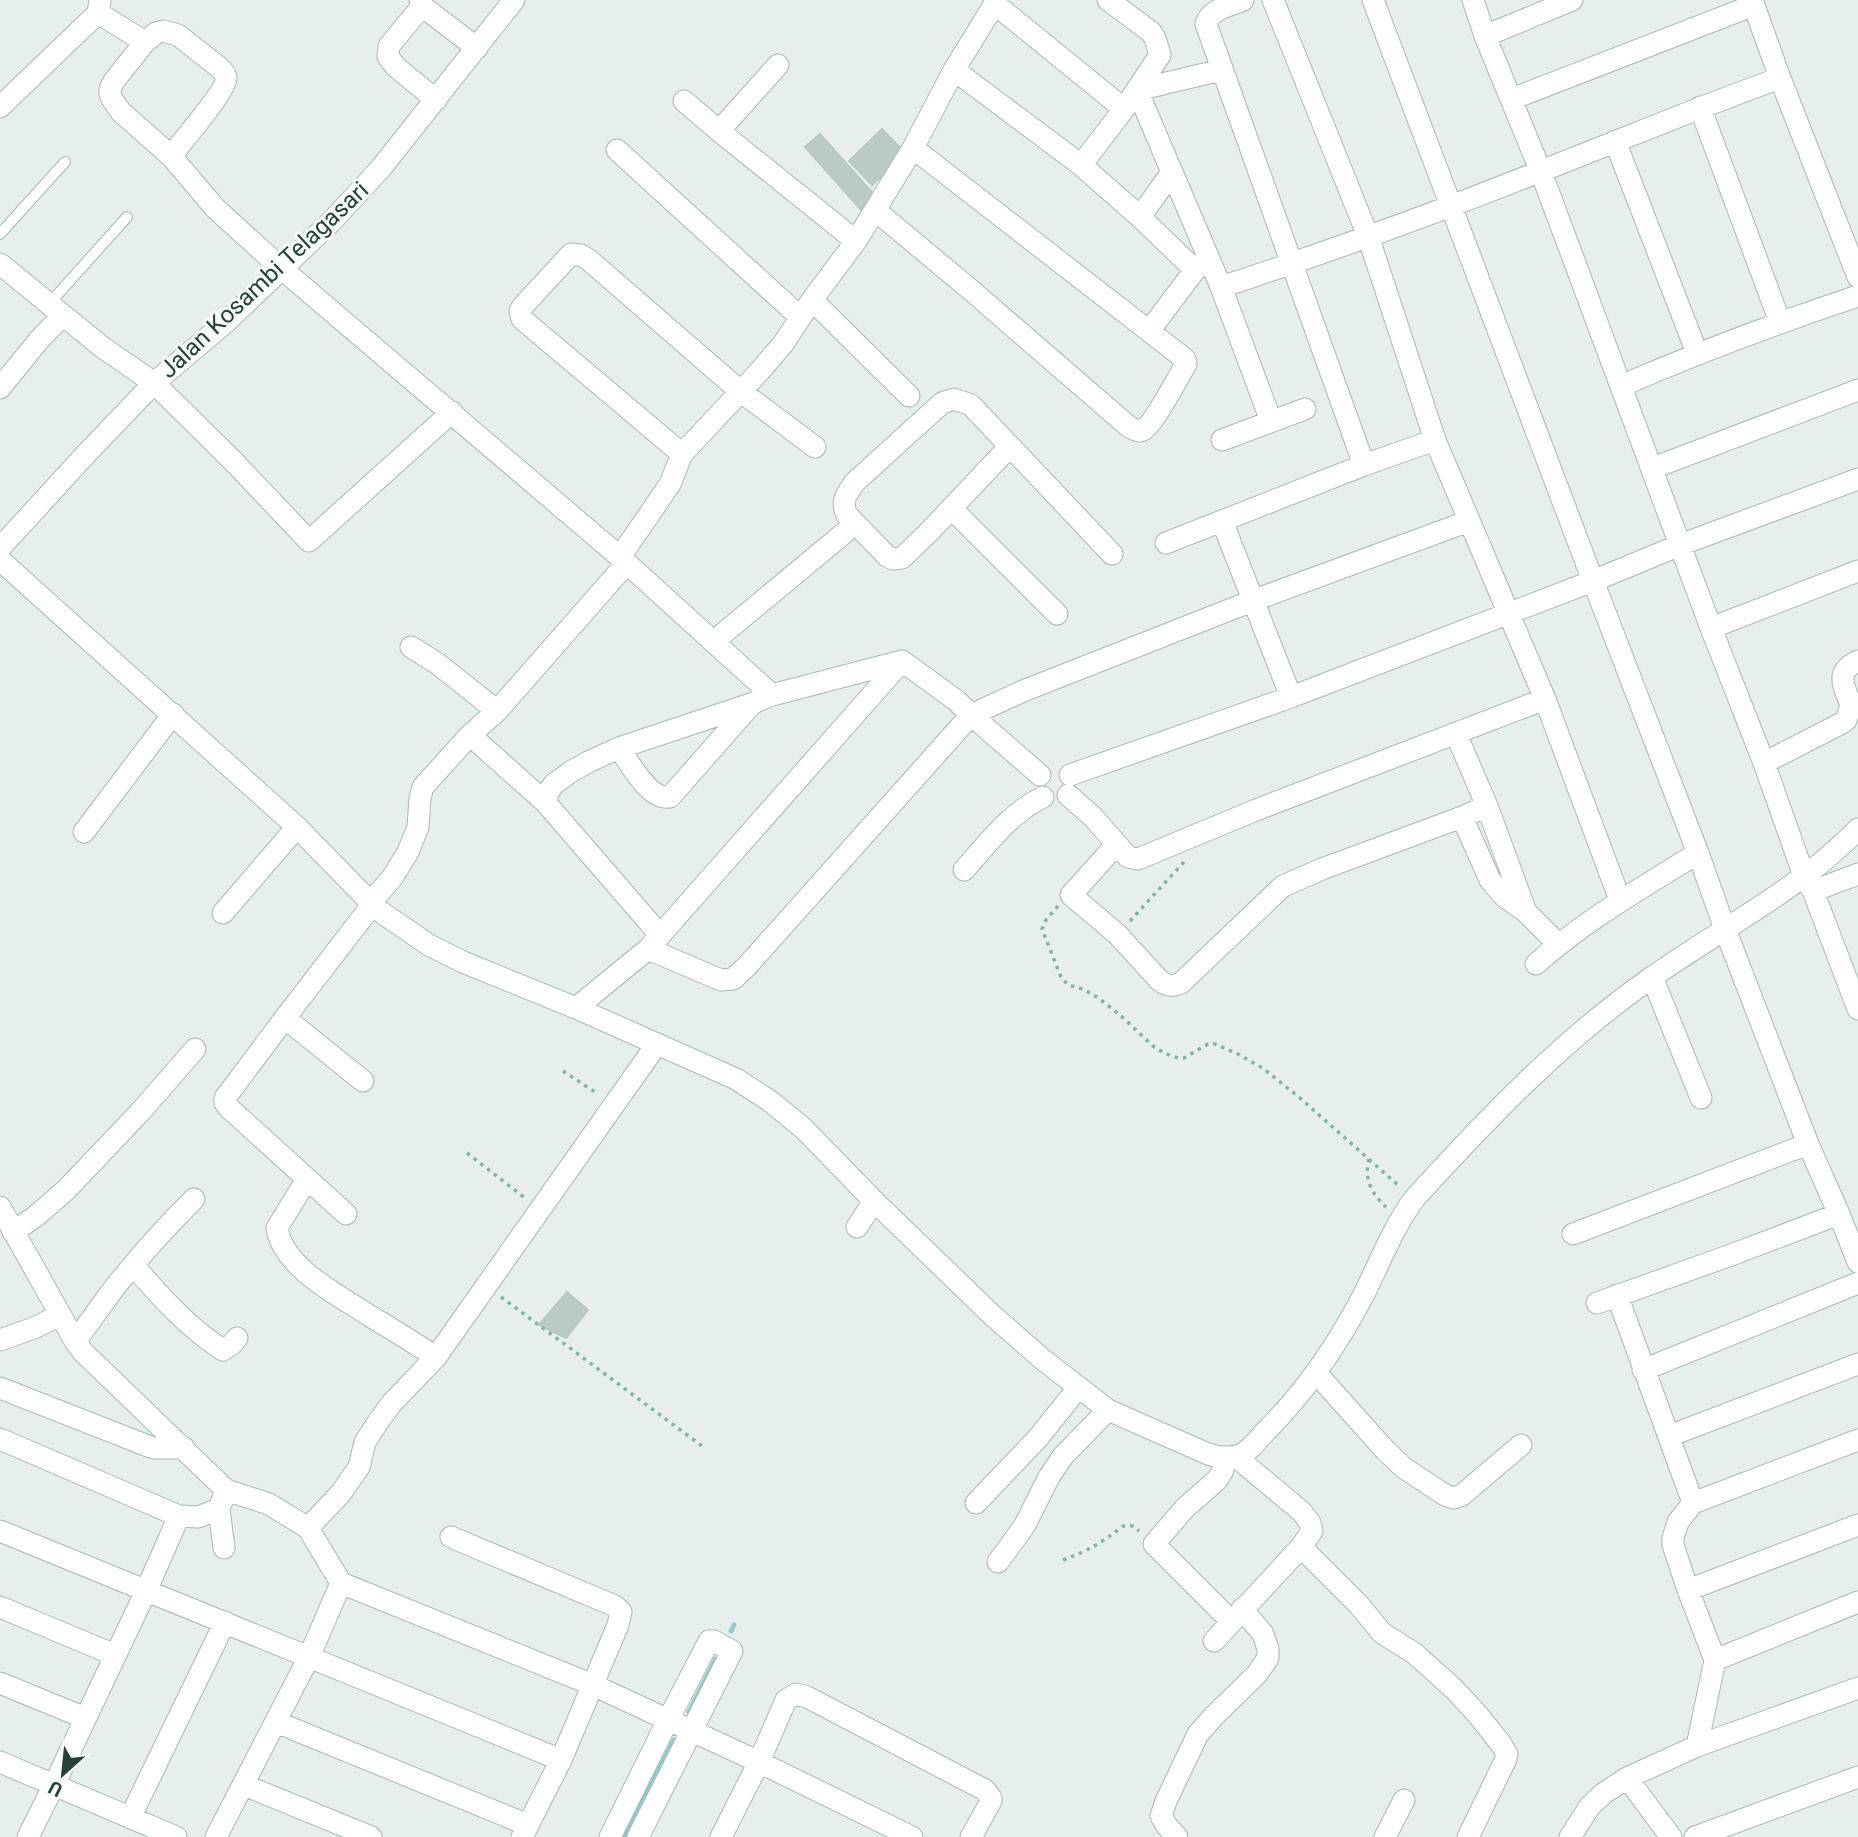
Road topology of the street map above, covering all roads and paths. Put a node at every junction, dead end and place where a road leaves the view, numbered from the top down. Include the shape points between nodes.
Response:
1 (514, 0) edge
2 (1108, 0) edge
3 (1243, 0) edge
4 (1273, 0) edge
5 (1373, 0) edge
6 (1472, 0) edge
7 (1572, 0) edge
8 (996, 2) edge
9 (1753, 2) edge
10 (421, 3) edge
11 (99, 7) edge
12 (1485, 36) junction
13 (145, 42) junction
14 (477, 48) junction
15 (778, 65) dead end
16 (954, 70) junction
17 (1221, 70) junction
18 (1780, 78) junction
19 (1137, 90) junction
20 (1512, 99) junction
21 (436, 100) junction
22 (684, 101) dead end
23 (0, 107) edge
24 (1700, 107) junction
25 (1124, 109) junction
26 (719, 131) junction
27 (1615, 141) junction
28 (913, 148) junction
29 (617, 150) dead end
30 (171, 156) junction
31 (65, 162) dead end
32 (1081, 165) junction
33 (1172, 172) junction
34 (1541, 172) junction
35 (1452, 205) junction
36 (875, 211) junction
37 (127, 217) dead end
38 (1140, 217) junction
39 (0, 234) edge
40 (1368, 236) junction
41 (856, 241) junction
42 (0, 264) edge
43 (1202, 264) junction
44 (1293, 264) junction
45 (282, 269) junction
46 (1858, 277) edge
47 (1221, 288) junction
48 (1858, 296) edge
49 (806, 309) junction
50 (56, 310) junction
51 (1780, 321) junction
52 (1150, 331) junction
53 (1697, 353) junction
54 (154, 383) junction
55 (1621, 386) junction
56 (0, 388) edge
57 (1858, 390) edge
58 (740, 391) junction
59 (909, 396) dead end
60 (1305, 409) dead end
61 (452, 412) junction
62 (1271, 422) junction
63 (1222, 440) dead end
64 (1435, 440) junction
65 (1010, 446) junction
66 (816, 447) dead end
67 (682, 454) junction
68 (1364, 465) junction
69 (1653, 468) junction
70 (1858, 479) edge
71 (951, 508) junction
72 (1222, 521) junction
73 (1469, 522) junction
74 (855, 524) junction
75 (1166, 543) dead end
76 (1680, 545) junction
77 (0, 548) edge
78 (1112, 554) dead end
79 (623, 560) junction
80 (0, 561) edge
81 (1858, 571) edge
82 (1593, 581) junction
83 (1252, 601) junction
84 (1057, 614) dead end
85 (1508, 614) junction
86 (1711, 628) junction
87 (713, 642) junction
88 (411, 647) dead end
89 (902, 661) junction
90 (1858, 661) edge
91 (772, 695) junction
92 (1291, 697) junction
93 (1545, 699) junction
94 (751, 704) junction
95 (497, 711) junction
96 (173, 714) junction
97 (971, 715) junction
98 (1456, 734) junction
99 (470, 736) junction
100 (619, 748) junction
101 (1764, 763) junction
102 (1040, 775) junction
103 (1069, 785) junction
104 (1043, 797) junction
105 (546, 803) junction
106 (1487, 806) junction
107 (1462, 817) junction
108 (297, 827) junction
109 (1858, 829) edge
110 (84, 832) dead end
111 (1116, 845) junction
112 (1698, 853) junction
113 (1189, 857) dead end
114 (964, 870) dead end
115 (1858, 874) edge
116 (1809, 884) junction
117 (1071, 895) junction
118 (1620, 900) junction
119 (371, 904) junction
120 (1526, 912) junction
121 (223, 913) dead end
122 (1725, 929) junction
123 (1117, 934) junction
124 (654, 942) junction
125 (1558, 944) junction
126 (1536, 964) dead end
127 (1852, 973) edge
128 (1652, 977) junction
129 (576, 1008) junction
130 (1858, 1009) edge
131 (285, 1018) junction
132 (657, 1044) junction
133 (195, 1048) dead end
134 (564, 1071) dead end
135 (363, 1081) dead end
136 (1701, 1098) dead end
137 (615, 1105) junction
138 (1808, 1144) junction
139 (467, 1153) dead end
140 (1369, 1159) junction
141 (307, 1179) junction
142 (194, 1199) dead end
143 (1414, 1199) junction
144 (874, 1201) junction
145 (0, 1207) edge
146 (540, 1210) junction
147 (346, 1214) dead end
148 (1839, 1214) junction
149 (1400, 1219) junction
150 (858, 1227) dead end
151 (13, 1232) junction
152 (1573, 1234) dead end
153 (1856, 1250) edge
154 (133, 1265) junction
155 (1858, 1283) edge
156 (486, 1286) junction
157 (1617, 1295) junction
158 (1597, 1303) dead end
159 (60, 1315) junction
160 (237, 1338) dead end
161 (0, 1340) edge
162 (75, 1341) junction
163 (436, 1357) junction
164 (1858, 1364) edge
165 (1643, 1370) junction
166 (1317, 1374) junction
167 (0, 1388) edge
168 (1078, 1388) junction
169 (1108, 1410) junction
170 (1669, 1436) junction
171 (0, 1439) edge
172 (1858, 1440) edge
173 (702, 1446) dead end
174 (1521, 1446) dead end
175 (184, 1448) junction
176 (1231, 1457) junction
177 (222, 1500) junction
178 (976, 1503) dead end
179 (1693, 1503) junction
180 (179, 1516) junction
181 (1858, 1525) edge
182 (309, 1528) junction
183 (0, 1531) edge
184 (451, 1537) dead end
185 (1154, 1544) junction
186 (1301, 1547) junction
187 (224, 1548) dead end
188 (1063, 1560) dead end
189 (998, 1562) dead end
190 (341, 1583) junction
191 (146, 1591) junction
192 (1688, 1591) junction
193 (1858, 1602) edge
194 (0, 1607) edge
195 (1236, 1615) junction
196 (225, 1622) junction
197 (1214, 1641) dead end
198 (115, 1655) junction
199 (309, 1657) junction
200 (1715, 1660) junction
201 (0, 1683) edge
202 (593, 1685) junction
203 (1858, 1688) edge
204 (85, 1718) junction
205 (668, 1720) junction
206 (276, 1722) junction
207 (692, 1731) junction
208 (1697, 1746) junction
209 (561, 1760) junction
210 (0, 1762) edge
211 (759, 1762) junction
212 (1858, 1776) edge
213 (1627, 1779) junction
214 (54, 1785) junction
215 (244, 1785) junction
216 (1404, 1800) dead end
217 (130, 1818) junction
218 (525, 1831) edge
219 (730, 1834) edge
220 (1391, 1835) edge
221 (1668, 1836) edge
222 (28, 1837) edge
223 (176, 1837) edge
224 (216, 1837) edge
225 (371, 1837) edge
226 (610, 1837) edge
227 (638, 1837) edge
228 (912, 1837) edge
229 (971, 1837) edge
230 (1177, 1837) edge
231 (1468, 1837) edge
232 (1570, 1837) edge
233 (1695, 1837) edge

1 - 14 street, Jalan Kosambi Telagasari
2 - 19 street via 1155,38 1160,55
3 - 17 street via 1212,13 1206,24
4 - 40 street
5 - 35 street
6 - 12 street
7 - 12 street
8 - 16 street
8 - 25 street
9 - 18 street
9 - 20 street
10 - 14 street
10 - 21 street via 389,46 388,57
11 - 13 street
11 - 23 street
12 - 20 street
13 - 30 street via 114,81 110,94 121,112
13 - 30 street via 163,31 178,35 225,74 224,87
14 - 21 street, Jalan Kosambi Telagasari
15 - 26 street
16 - 28 street
16 - 32 street
17 - 19 street
17 - 44 street
18 - 24 street
18 - 46 street
19 - 25 street
19 - 33 street
20 - 34 street
21 - 45 street, Jalan Kosambi Telagasari via 373,177
22 - 26 street
24 - 27 street
24 - 51 street
25 - 32 street
26 - 41 street
27 - 34 street
27 - 53 street
28 - 36 street
28 - 52 street
29 - 49 street
30 - 45 street via 215,208
31 - 39 lane
32 - 38 street
33 - 38 street
33 - 43 street
34 - 35 street
34 - 55 street
35 - 40 street
35 - 82 street
36 - 41 street
36 - 52 street via 1136,430 1145,428 1186,364
37 - 50 lane
38 - 43 street
40 - 44 street
40 - 64 street
41 - 49 street
42 - 50 street
43 - 47 street
43 - 52 street
44 - 47 street
44 - 68 street
45 - 54 street, Jalan Kosambi Telagasari
45 - 61 street
47 - 62 street
48 - 51 street
49 - 58 street via 783,344
49 - 59 street
50 - 54 street
50 - 56 street via 39,340
51 - 53 street
53 - 55 street
54 - 61 street via 309,541
54 - 77 street, Jalan Kosambi Telagasari
55 - 69 street
57 - 69 street
58 - 66 street
58 - 67 street
58 - 67 street via 581,255 571,254 523,306 522,319
60 - 62 street
61 - 79 street
62 - 63 street
64 - 68 street
64 - 73 street
65 - 71 street
65 - 74 street via 971,405 954,399 942,403 855,482 843,506
65 - 78 street
67 - 79 street via 670,484
68 - 72 street
69 - 76 street
70 - 76 street
71 - 74 street via 902,558 887,556
71 - 84 street
72 - 75 street
72 - 83 street
73 - 83 street
73 - 85 street
74 - 87 street
76 - 82 street
76 - 86 street
79 - 87 street
79 - 95 street
80 - 96 street
81 - 86 street
82 - 85 street
82 - 112 street
83 - 92 street
83 - 97 street
85 - 92 street
85 - 93 street
86 - 101 street
87 - 91 street
88 - 95 street
89 - 91 street
89 - 97 street
89 - 124 street
90 - 101 street via 1843,674 1851,705 1846,720
91 - 94 street
92 - 103 street
93 - 98 street
93 - 118 street
94 - 100 street
94 - 100 street via 670,797 660,797 646,786
95 - 99 street
96 - 108 street
96 - 110 street
97 - 102 street
97 - 124 street via 733,979 721,980
98 - 106 street
98 - 111 street via 1150,855 1133,859
99 - 105 street
99 - 119 street via 423,787 418,827 408,852
100 - 105 street via 563,777 548,792
101 - 116 street
102 - 103 street via 1055,766 1063,769
102 - 104 street
103 - 104 street via 1060,800
103 - 111 street
104 - 114 street via 1026,805 1001,828
105 - 124 street
106 - 107 street
106 - 120 street
107 - 120 street via 1490,880
107 - 123 street via 1283,886 1178,984 1160,981
108 - 119 street
108 - 121 street
109 - 116 street
111 - 117 street
112 - 118 street
112 - 122 street
113 - 123 path
115 - 116 street
116 - 122 street
116 - 127 street
117 - 123 street
117 - 140 path via 1042,929 1065,983 1097,997 1164,1053 1184,1058 1215,1044 1264,1069
118 - 125 street
119 - 129 street via 441,952
119 - 131 street
120 - 125 street
122 - 128 street
122 - 138 street
124 - 129 street
125 - 126 street
127 - 130 street
128 - 136 street
128 - 143 street via 1597,1017 1514,1093
129 - 132 street
131 - 135 street
131 - 141 street via 225,1103
132 - 137 street
132 - 144 street via 736,1079 771,1101
133 - 151 street via 73,1183
134 - 137 path
137 - 146 street
138 - 148 street
138 - 152 street
139 - 146 path
140 - 143 path
140 - 149 path via 1370,1188
141 - 147 street
141 - 163 street via 277,1228 287,1251 323,1286
142 - 154 street
143 - 149 street
144 - 150 street
144 - 168 street via 992,1315
145 - 151 street
146 - 156 street
148 - 153 street
148 - 157 street
149 - 166 street via 1363,1296
151 - 159 street
154 - 160 street via 203,1337 223,1350
154 - 162 street
155 - 165 street
156 - 163 street
156 - 173 path
157 - 158 street
157 - 165 street
159 - 161 street
159 - 162 street
162 - 175 street
163 - 182 street via 391,1404 365,1441 359,1467
164 - 170 street
165 - 170 street
166 - 174 street via 1386,1451 1445,1495 1462,1495
166 - 176 street via 1244,1453
167 - 175 street via 153,1448
168 - 169 street
168 - 178 street
169 - 176 street via 1212,1455
169 - 189 street via 1063,1455 1025,1525
170 - 179 street
171 - 180 street
172 - 179 street
175 - 177 street
176 - 185 street via 1217,1480
176 - 186 street via 1302,1512 1312,1531
177 - 180 street via 198,1517
177 - 182 street via 269,1504
177 - 187 street
179 - 192 street via 1678,1522 1673,1538
180 - 191 street
181 - 192 street
182 - 190 street
183 - 191 street
184 - 202 street via 618,1608 620,1621
185 - 188 path via 1133,1526 1123,1526 1091,1549
185 - 195 street
186 - 195 street
186 - 231 street via 1382,1633 1414,1653 1454,1689 1503,1746 1506,1759
190 - 199 street
190 - 202 street
191 - 196 street
191 - 198 street
192 - 200 street
193 - 200 street
194 - 198 street
195 - 197 street
195 - 230 street via 1258,1626 1268,1658 1198,1734 1161,1816
196 - 199 street
196 - 217 street
198 - 204 street
199 - 206 street
199 - 209 street
200 - 208 street
201 - 204 street
202 - 205 street
202 - 209 street
203 - 208 street
204 - 214 street
205 - 207 street
205 - 207 street via 709,1641 730,1648
205 - 226 street
206 - 215 street
206 - 218 street
207 - 211 street
207 - 227 street
208 - 213 street
209 - 218 street
210 - 214 street
211 - 219 street
211 - 228 street
211 - 229 street via 787,1698 807,1697 988,1792 991,1801
212 - 233 street
213 - 221 street
213 - 232 street via 1590,1806
214 - 217 street
214 - 222 street
215 - 224 street
215 - 225 street
216 - 220 street
217 - 223 street

